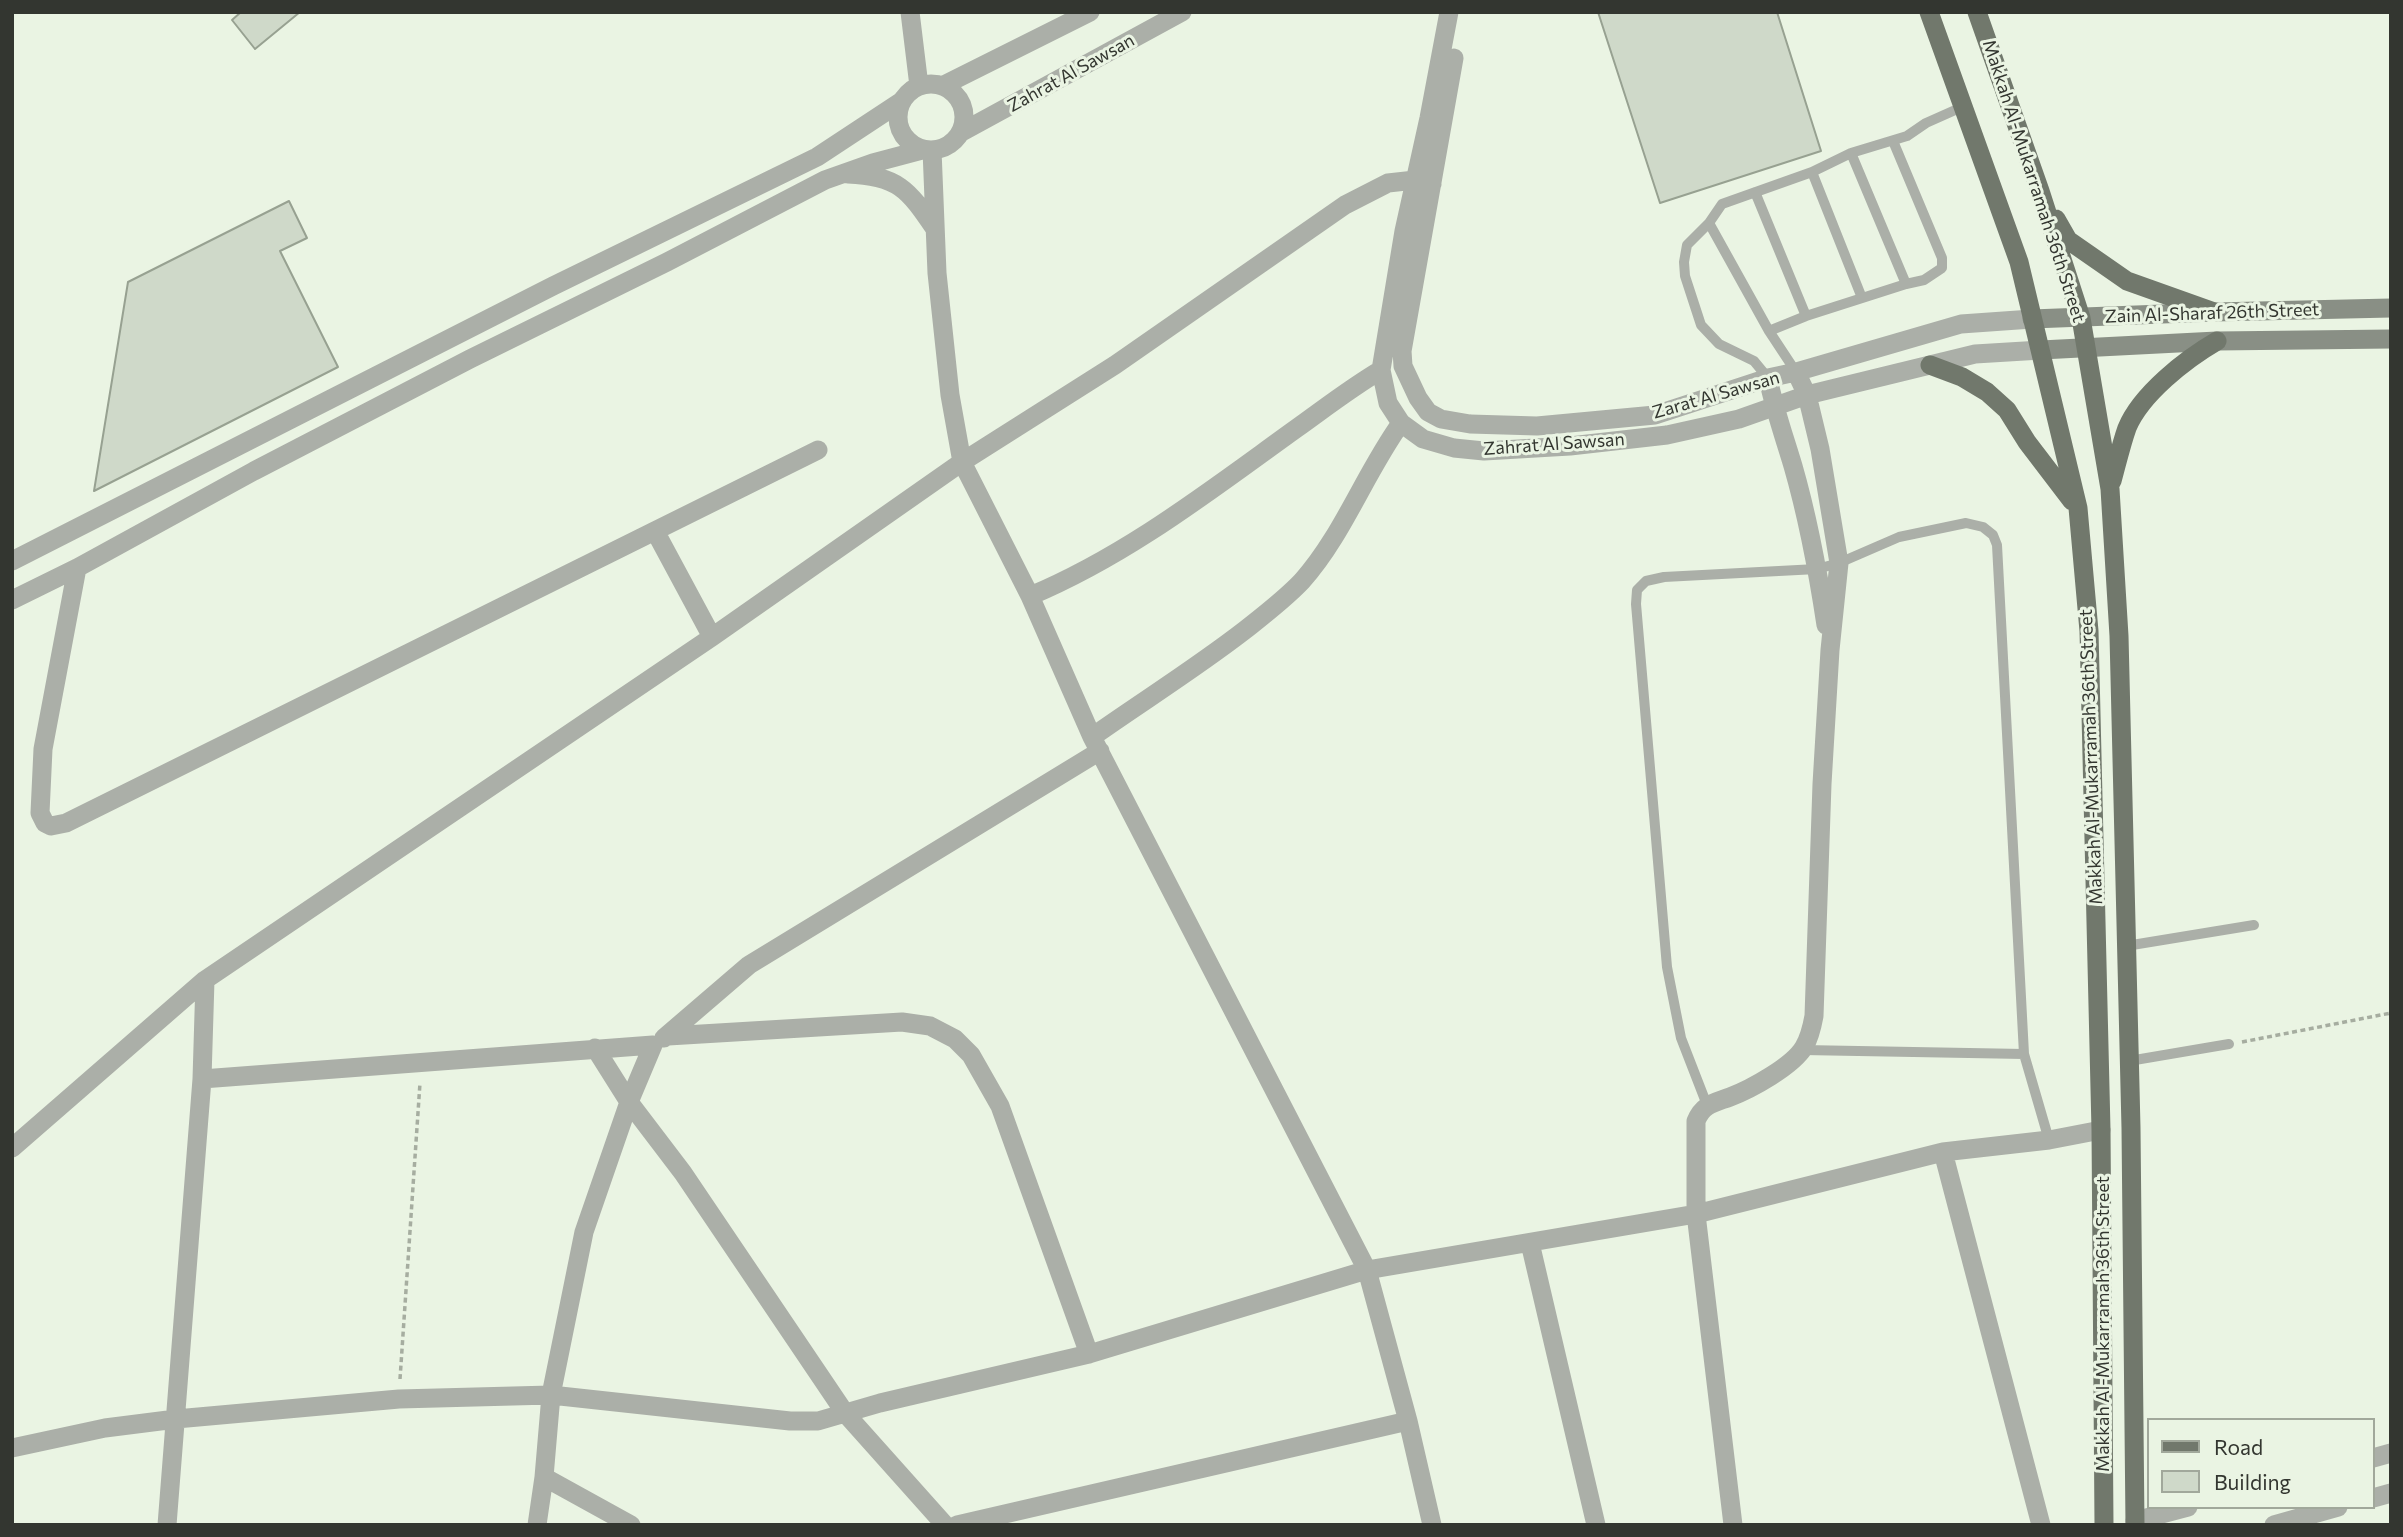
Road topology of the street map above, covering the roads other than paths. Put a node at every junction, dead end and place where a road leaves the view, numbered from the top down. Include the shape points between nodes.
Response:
1 (910, 12) edge
2 (1090, 12) edge
3 (1182, 12) edge
4 (1449, 12) edge
5 (1461, 12) edge
6 (1928, 12) edge
7 (1977, 12) edge
8 (919, 86) junction
9 (942, 86) junction
10 (902, 101) junction
11 (1962, 107) junction
12 (960, 133) junction
13 (1893, 141) junction
14 (927, 150) junction
15 (1851, 153) junction
16 (1812, 172) junction
17 (840, 173) junction
18 (1423, 182) junction
19 (2040, 191) junction
20 (1755, 192) junction
21 (1709, 223) junction
22 (935, 229) junction
23 (1906, 284) junction
24 (1862, 298) junction
25 (2391, 308) edge
26 (2214, 312) junction
27 (1806, 316) junction
28 (2081, 318) junction
29 (2032, 319) junction
30 (1769, 331) junction
31 (2391, 339) edge
32 (2217, 341) junction
33 (2087, 347) junction
34 (2041, 350) junction
35 (1930, 365) junction
36 (1381, 370) junction
37 (1796, 372) junction
38 (1768, 378) junction
39 (1807, 395) junction
40 (1774, 407) junction
41 (1401, 423) junction
42 (818, 450) dead end
43 (962, 462) junction
44 (2110, 489) junction
45 (2078, 508) junction
46 (655, 531) junction
47 (12, 561) edge
48 (1839, 563) junction
49 (77, 568) junction
50 (1817, 569) junction
51 (1030, 596) junction
52 (12, 600) edge
53 (712, 636) junction
54 (1830, 650) junction
55 (1096, 744) junction
56 (2254, 925) dead end
57 (2126, 946) junction
58 (205, 980) junction
59 (660, 1041) junction
60 (2229, 1044) road end
61 (595, 1048) junction
62 (1803, 1050) junction
63 (2024, 1054) junction
64 (2129, 1061) junction
65 (202, 1079) junction
66 (629, 1102) junction
67 (1707, 1105) junction
68 (2101, 1130) junction
69 (2049, 1140) junction
70 (12, 1147) edge
71 (1943, 1152) junction
72 (1696, 1214) junction
73 (1530, 1244) junction
74 (1367, 1270) junction
75 (1089, 1354) junction
76 (551, 1395) junction
77 (845, 1413) junction
78 (176, 1419) junction
79 (1408, 1421) junction
80 (12, 1448) edge
81 (544, 1477) junction
82 (2181, 1509) edge
83 (2331, 1509) edge
84 (2135, 1523) edge
85 (167, 1525) edge
86 (537, 1525) edge
87 (631, 1525) edge
88 (945, 1525) edge
89 (957, 1525) edge
90 (1432, 1525) edge
91 (1596, 1525) edge
92 (1733, 1525) edge
93 (2041, 1525) edge
94 (2104, 1525) edge
95 (2274, 1525) edge

1 - 8 street
2 - 9 street
3 - 12 street, Zahrat Al Sawsan
4 - 18 street
5 - 18 street, Zarat Al Sawsan
6 - 11 main road, Makkah Al-Mukarramah 36th Street
7 - 19 main road, Makkah Al-Mukarramah 36th Street
8 - 9 street
8 - 10 street
9 - 12 street via 952,91 964,110
10 - 14 street via 898,112 903,134
10 - 47 street via 817,156
11 - 13 lane
11 - 29 main road, Makkah Al-Mukarramah 36th Street via 2019,262
12 - 14 street via 943,148
13 - 15 lane
13 - 23 lane via 1942,258 1940,272
14 - 17 street
14 - 22 street
15 - 16 lane
15 - 23 lane
16 - 20 lane
16 - 24 lane
17 - 22 street via 899,184
17 - 49 street via 470,359
18 - 36 street via 1404,231
18 - 38 street, Zarat Al Sawsan via 1402,351 1409,382 1428,412 1470,424 1537,426 1654,415
18 - 43 street via 1388,183 1345,205 1115,365
19 - 26 main road via 2068,240 2096,261 2127,281
19 - 28 main road, Makkah Al-Mukarramah 36th Street
20 - 21 lane via 1723,204
20 - 27 lane
21 - 30 lane
21 - 38 lane via 1687,245 1684,262 1702,325 1719,344 1754,361
22 - 43 street via 947,368
23 - 24 lane
24 - 27 lane
25 - 26 main road, Zain Al-Sharaf 26th Street
26 - 28 main road, Zain Al-Sharaf 26th Street
27 - 30 lane
28 - 29 main road, Zain Al-Sharaf 26th Street
28 - 33 main road, Makkah Al-Mukarramah 36th Street
29 - 34 main road, Makkah Al-Mukarramah 36th Street
29 - 37 street, Zarat Al Sawsan via 1961,324
30 - 37 lane
31 - 32 main road, Zain Al-Sharaf 26th Street
32 - 33 main road, Zain Al-Sharaf 26th Street
32 - 44 main road via 2154,389 2140,406 2128,427
33 - 34 main road, Zain Al-Sharaf 26th Street
33 - 44 main road, Makkah Al-Mukarramah 36th Street
34 - 35 street, Zahrat Al Sawsan via 1975,354
34 - 45 main road, Makkah Al-Mukarramah 36th Street
35 - 39 street, Zahrat Al Sawsan
35 - 45 main road via 1962,377 2007,410
36 - 41 street via 1388,403
36 - 51 street via 1180,512 1074,576
37 - 38 street, Zarat Al Sawsan
37 - 39 street
38 - 40 street
39 - 40 street, Zahrat Al Sawsan
39 - 48 street
40 - 41 street, Zahrat Al Sawsan via 1667,435 1511,450 1454,448 1423,439
40 - 50 street
41 - 55 street via 1302,581
42 - 46 street
43 - 51 street
43 - 53 street
44 - 57 main road, Makkah Al-Mukarramah 36th Street via 2119,636
45 - 68 main road, Makkah Al-Mukarramah 36th Street via 2089,631
46 - 49 street via 66,823 51,826 40,813 43,749
46 - 53 street
48 - 50 lane
48 - 54 street
48 - 63 lane via 1899,537 1965,523 1983,527 1997,545
49 - 52 street
50 - 54 street
50 - 67 lane via 1664,577 1647,581 1637,590 1667,967 1681,1038
51 - 55 street
53 - 58 street
54 - 62 street via 1814,1016
55 - 59 street via 749,965
55 - 74 street
56 - 57 lane
57 - 64 main road, Makkah Al-Mukarramah 36th Street
58 - 65 street
58 - 70 street
59 - 61 street
59 - 66 street
59 - 75 street via 902,1022 930,1026 955,1039 971,1055 1000,1106
60 - 64 lane
61 - 65 street
61 - 66 street
62 - 63 lane
62 - 67 street via 1778,1071
63 - 69 lane
64 - 84 main road, Makkah Al-Mukarramah 36th Street
65 - 78 street
66 - 76 street via 584,1232
66 - 77 street via 683,1173
67 - 72 street via 1696,1121
68 - 69 street
68 - 94 main road, Makkah Al-Mukarramah 36th Street
69 - 71 street
71 - 72 street
71 - 93 street
72 - 73 street
72 - 92 street
73 - 74 street
73 - 91 street
74 - 75 street
74 - 79 street
75 - 77 street
76 - 77 street via 790,1421 818,1421
76 - 78 street via 399,1399
76 - 81 street
77 - 88 street
78 - 80 street via 105,1428
78 - 85 street
79 - 89 street
79 - 90 street
81 - 86 street
81 - 87 street
82 - 84 street
83 - 95 street

